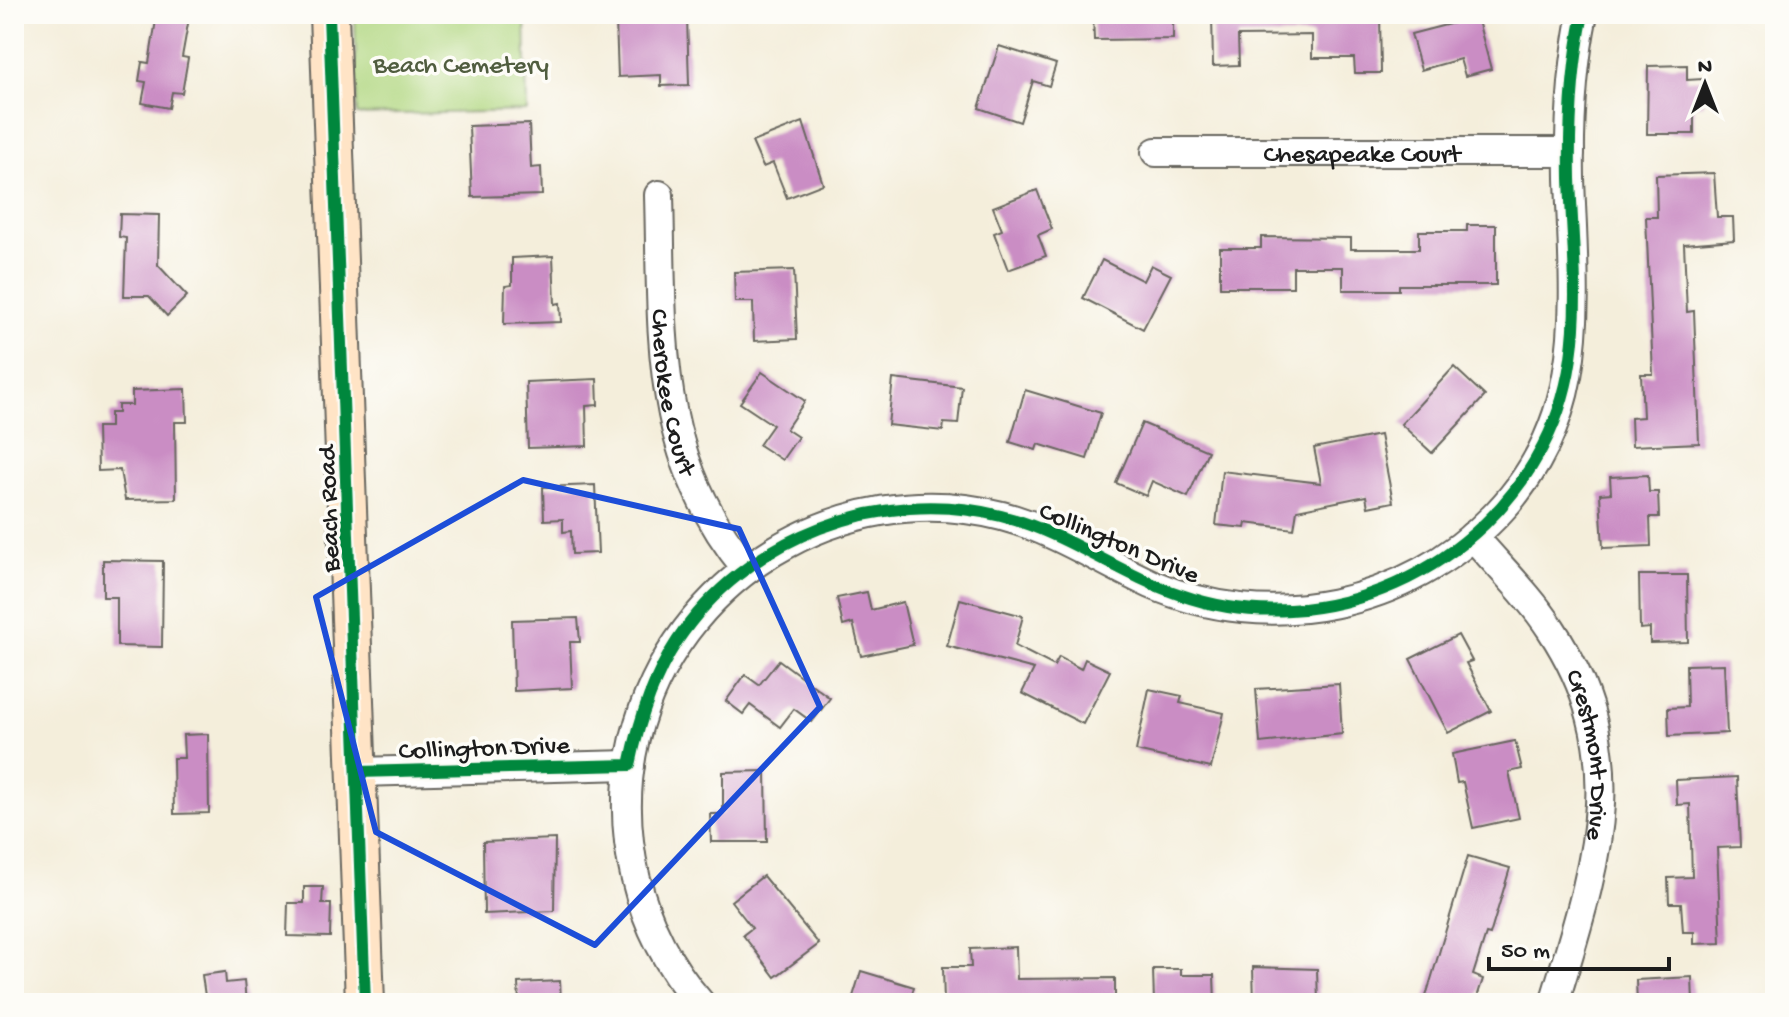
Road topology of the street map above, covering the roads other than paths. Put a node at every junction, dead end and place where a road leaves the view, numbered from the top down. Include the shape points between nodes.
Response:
1 (329, 14) edge
2 (1583, 14) edge
3 (1156, 152) dead end
4 (1570, 152) junction
5 (659, 195) dead end
6 (1473, 536) junction
7 (747, 569) junction
8 (630, 765) junction
9 (358, 772) junction
10 (688, 999) edge
11 (365, 1003) edge
12 (1554, 1003) edge

1 - 9 street, Beach Road
2 - 4 street, Collington Drive
3 - 4 street, Chesapeake Court
4 - 6 street, Collington Drive via 1576,300 1571,371 1534,464 1497,514
5 - 7 street, Cherokee Court via 666,374 677,441 702,506
6 - 7 street, Collington Drive via 1417,576 1386,589 1350,601 1285,610 1219,605 1184,596 1031,526 965,509 858,515 802,534
6 - 12 street, Crestmont Drive via 1543,618 1568,657 1593,722 1600,833
7 - 8 street, Collington Drive via 715,596 677,641 650,693
8 - 9 street, Collington Drive
8 - 10 street via 627,816 638,887
9 - 11 street, Beach Road

